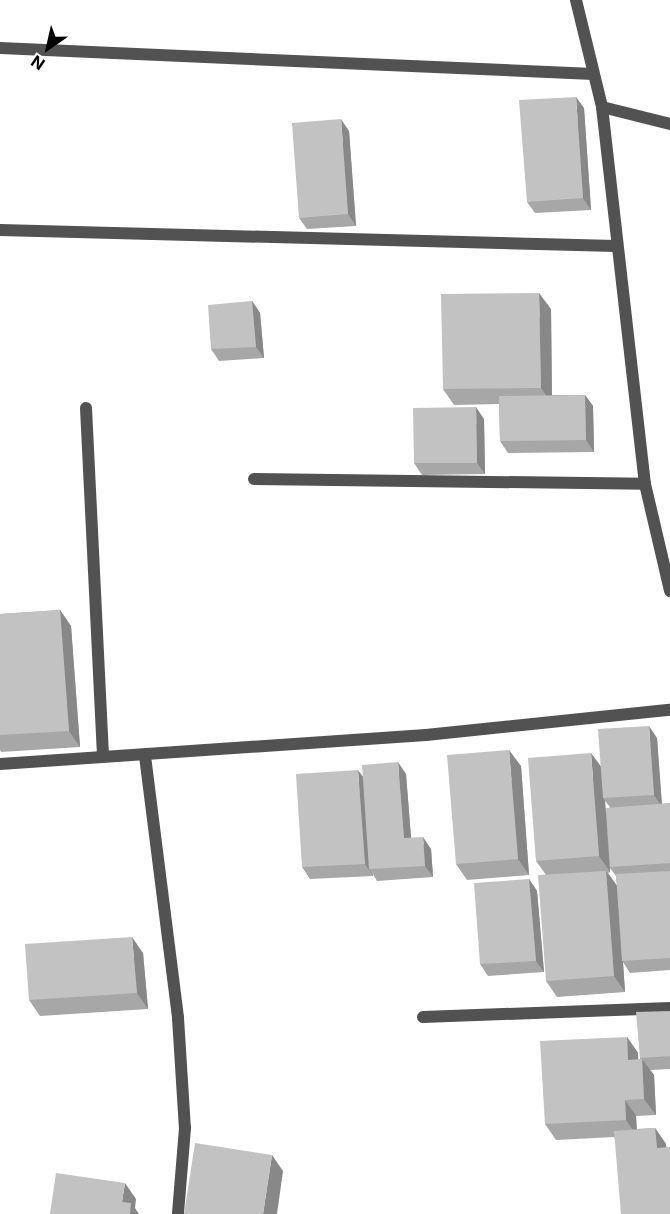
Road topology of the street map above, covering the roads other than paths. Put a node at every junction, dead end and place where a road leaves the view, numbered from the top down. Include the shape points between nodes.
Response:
1 (576, 0) edge
2 (0, 48) edge
3 (593, 74) junction
4 (602, 107) junction
5 (670, 124) edge
6 (0, 230) edge
7 (616, 246) junction
8 (86, 408) dead end
9 (255, 479) dead end
10 (645, 484) junction
11 (670, 591) edge
12 (670, 710) edge
13 (145, 756) junction
14 (103, 757) junction
15 (0, 764) edge
16 (670, 1008) edge
17 (423, 1017) dead end
18 (178, 1214) edge

1 - 3 street
2 - 3 street
3 - 4 street
4 - 5 street
4 - 7 street
6 - 7 street
7 - 10 street
8 - 14 street
9 - 10 street
10 - 11 street
12 - 13 street via 426,735
13 - 14 street
13 - 18 street via 178,1018 185,1128
14 - 15 street
16 - 17 street

